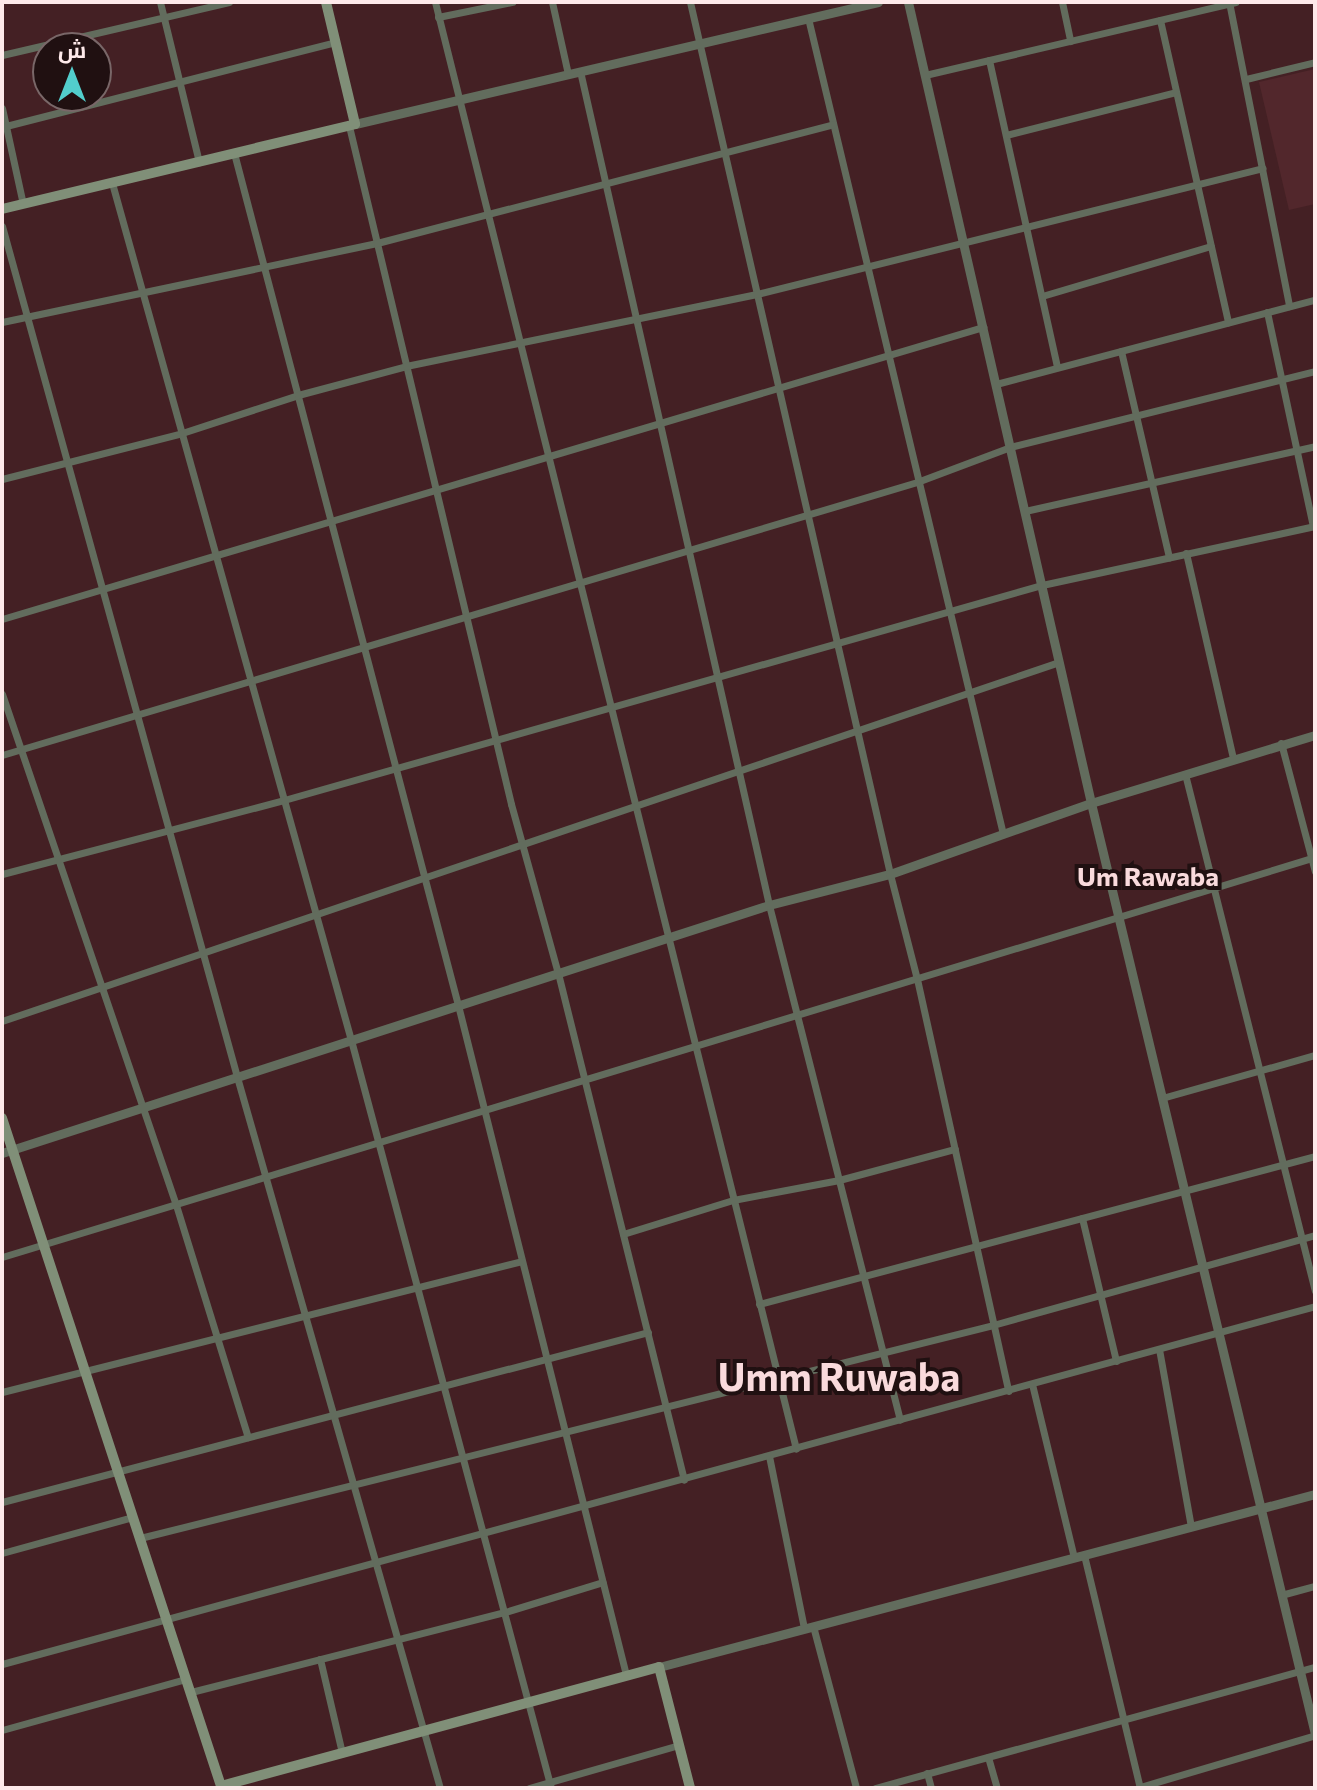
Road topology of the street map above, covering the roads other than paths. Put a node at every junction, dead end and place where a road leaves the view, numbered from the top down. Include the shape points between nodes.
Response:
1 (160, 2) edge
2 (229, 2) edge
3 (326, 2) edge
4 (435, 2) edge
5 (512, 2) edge
6 (552, 2) edge
7 (690, 2) edge
8 (878, 2) edge
9 (908, 2) edge
10 (1062, 2) edge
11 (1231, 3) edge
12 (843, 6) edge
13 (163, 17) junction
14 (438, 17) junction
15 (808, 18) junction
16 (1160, 20) junction
17 (1070, 41) junction
18 (335, 42) junction
19 (700, 43) junction
20 (2, 55) edge
21 (989, 60) junction
22 (1315, 62) edge
23 (580, 71) junction
24 (568, 74) junction
25 (925, 75) junction
26 (1246, 79) junction
27 (179, 82) junction
28 (1176, 92) junction
29 (457, 100) junction
30 (2, 108) edge
31 (833, 124) junction
32 (352, 125) junction
33 (4, 127) edge
34 (1006, 135) junction
35 (724, 151) junction
36 (234, 153) junction
37 (199, 162) junction
38 (1263, 168) junction
39 (112, 183) junction
40 (606, 185) junction
41 (1198, 187) junction
42 (23, 204) junction
43 (2, 209) edge
44 (485, 215) junction
45 (2, 226) edge
46 (1028, 230) junction
47 (377, 243) junction
48 (964, 245) junction
49 (1211, 246) junction
50 (265, 268) junction
51 (867, 268) junction
52 (143, 294) junction
53 (757, 294) junction
54 (1042, 296) junction
55 (1315, 300) edge
56 (1289, 306) junction
57 (1267, 312) junction
58 (27, 316) junction
59 (636, 318) junction
60 (2, 322) edge
61 (1228, 322) junction
62 (983, 327) junction
63 (517, 343) junction
64 (1121, 351) junction
65 (887, 355) junction
66 (406, 366) junction
67 (1057, 367) junction
68 (1315, 371) edge
69 (1281, 380) junction
70 (996, 384) junction
71 (778, 388) junction
72 (298, 395) junction
73 (1137, 415) junction
74 (660, 423) junction
75 (182, 433) junction
76 (1315, 446) edge
77 (1010, 447) junction
78 (1297, 450) junction
79 (546, 457) junction
80 (67, 461) junction
81 (2, 479) edge
82 (917, 482) junction
83 (1153, 485) junction
84 (436, 490) junction
85 (1025, 511) junction
86 (807, 515) junction
87 (331, 521) junction
88 (1314, 526) edge
89 (689, 550) junction
90 (1186, 553) junction
91 (216, 555) junction
92 (1169, 557) junction
93 (577, 582) junction
94 (1042, 585) junction
95 (102, 589) junction
96 (948, 612) junction
97 (466, 616) junction
98 (2, 619) edge
99 (837, 645) junction
100 (364, 646) junction
101 (1059, 662) junction
102 (717, 675) junction
103 (252, 683) junction
104 (968, 691) junction
105 (2, 694) edge
106 (609, 708) junction
107 (137, 714) junction
108 (856, 728) junction
109 (1315, 735) edge
110 (495, 738) junction
111 (1281, 743) junction
112 (21, 750) junction
113 (2, 755) edge
114 (1233, 758) junction
115 (395, 766) junction
116 (739, 771) junction
117 (1185, 774) junction
118 (284, 800) junction
119 (1091, 803) junction
120 (634, 809) junction
121 (169, 830) junction
122 (1003, 834) junction
123 (523, 846) junction
124 (1313, 858) edge
125 (58, 859) junction
126 (1315, 872) edge
127 (2, 874) edge
128 (890, 874) junction
129 (424, 877) junction
130 (1213, 888) junction
131 (769, 905) junction
132 (316, 916) junction
133 (1119, 917) junction
134 (666, 938) junction
135 (202, 951) junction
136 (558, 973) junction
137 (917, 979) junction
138 (102, 988) junction
139 (458, 1005) junction
140 (797, 1015) junction
141 (2, 1021) edge
142 (351, 1040) junction
143 (694, 1047) junction
144 (1315, 1055) edge
145 (1260, 1071) junction
146 (237, 1077) junction
147 (585, 1080) junction
148 (1162, 1098) junction
149 (142, 1108) junction
150 (484, 1111) junction
151 (2, 1118) edge
152 (379, 1143) junction
153 (955, 1149) junction
154 (7, 1152) edge
155 (1315, 1156) edge
156 (1283, 1165) junction
157 (266, 1177) junction
158 (839, 1180) junction
159 (1184, 1190) junction
160 (733, 1200) junction
161 (176, 1205) junction
162 (1082, 1218) junction
163 (623, 1234) junction
164 (1315, 1235) edge
165 (1302, 1238) junction
166 (44, 1245) junction
167 (976, 1247) junction
168 (2, 1257) edge
169 (522, 1261) junction
170 (1202, 1268) junction
171 (864, 1277) junction
172 (418, 1287) junction
173 (1315, 1291) edge
174 (1100, 1296) junction
175 (759, 1304) junction
176 (1315, 1306) edge
177 (305, 1315) junction
178 (993, 1325) junction
179 (648, 1332) junction
180 (1218, 1333) junction
181 (215, 1338) junction
182 (1159, 1349) junction
183 (884, 1353) junction
184 (547, 1359) junction
185 (1116, 1361) junction
186 (85, 1370) junction
187 (778, 1380) junction
188 (444, 1384) junction
189 (1032, 1384) junction
190 (1008, 1391) junction
191 (2, 1392) edge
192 (666, 1406) junction
193 (333, 1414) junction
194 (900, 1420) junction
195 (565, 1432) junction
196 (248, 1437) junction
197 (796, 1449) junction
198 (769, 1456) junction
199 (463, 1457) junction
200 (119, 1473) junction
201 (684, 1480) junction
202 (353, 1484) junction
203 (1315, 1494) edge
204 (2, 1502) edge
205 (584, 1507) junction
206 (1259, 1509) junction
207 (133, 1517) junction
208 (1191, 1527) junction
209 (484, 1535) junction
210 (140, 1538) junction
211 (2, 1553) edge
212 (1079, 1556) junction
213 (376, 1564) junction
214 (603, 1582) junction
215 (1315, 1586) edge
216 (1281, 1595) junction
217 (505, 1612) junction
218 (168, 1622) junction
219 (809, 1627) junction
220 (398, 1640) junction
221 (320, 1659) junction
222 (2, 1664) edge
223 (659, 1667) junction
224 (1315, 1667) edge
225 (1299, 1671) junction
226 (626, 1675) junction
227 (186, 1679) junction
228 (191, 1692) junction
229 (529, 1701) junction
230 (1123, 1720) junction
231 (2, 1730) edge
232 (424, 1730) junction
233 (1315, 1735) edge
234 (679, 1745) junction
235 (342, 1753) junction
236 (988, 1757) junction
237 (927, 1773) junction
238 (550, 1785) edge
239 (219, 1787) edge
240 (1140, 1787) edge
241 (440, 1788) edge
242 (529, 1788) edge
243 (690, 1788) edge
244 (856, 1788) edge
245 (875, 1788) edge
246 (931, 1788) edge
247 (997, 1788) edge

1 - 13 street
2 - 13 street
3 - 18 main road
4 - 14 street
5 - 14 street
6 - 24 street
7 - 19 street
8 - 12 street
9 - 25 street
10 - 17 street
11 - 16 street
11 - 26 street
12 - 15 street
13 - 20 street
13 - 27 street
14 - 29 street
15 - 19 street
15 - 31 street
16 - 17 street
16 - 28 street
17 - 21 street
18 - 27 street
18 - 32 main road
19 - 23 street
19 - 35 street
21 - 25 street
21 - 34 street
22 - 26 street
23 - 24 street
23 - 40 street
24 - 29 street
25 - 48 street
26 - 38 street
27 - 33 street
27 - 37 street
28 - 34 street
28 - 41 street
29 - 32 street
29 - 44 street
30 - 33 street
31 - 35 street
31 - 51 street
32 - 36 main road
32 - 47 street
33 - 42 street
34 - 46 street
35 - 40 street
35 - 53 street
36 - 37 main road
36 - 50 street
37 - 39 main road
38 - 41 street
38 - 56 street
39 - 42 main road
39 - 52 street
40 - 44 street
40 - 59 street
41 - 46 street
41 - 49 street
42 - 43 main road
44 - 47 street
44 - 63 street
45 - 58 street
46 - 48 street
46 - 54 street
47 - 50 street
47 - 66 street
48 - 51 street
48 - 62 street
49 - 54 street
49 - 61 street
50 - 52 street
50 - 72 street
51 - 53 street
51 - 65 street
52 - 58 street
52 - 75 street
53 - 59 street
53 - 71 street
54 - 67 street
55 - 56 street
56 - 57 street
57 - 61 street
57 - 69 street
58 - 60 street
58 - 80 street
59 - 63 street
59 - 74 street
61 - 64 street
62 - 65 street
62 - 70 street
63 - 66 street
63 - 79 street
64 - 67 street
64 - 73 street
65 - 71 street
65 - 82 street
66 - 72 street
66 - 84 street
67 - 70 street
68 - 69 street
69 - 73 street
69 - 78 street
70 - 77 street
71 - 74 street
71 - 86 street
72 - 75 street
72 - 87 street
73 - 77 street
73 - 83 street
74 - 79 street
74 - 89 street
75 - 80 street
75 - 91 street
76 - 78 street
77 - 82 street
77 - 85 street
78 - 83 street
78 - 88 street
79 - 84 street
79 - 93 street
80 - 81 street
80 - 95 street
82 - 86 street
82 - 96 street
83 - 85 street
83 - 92 street
84 - 87 street
84 - 97 street
85 - 94 street
86 - 89 street
86 - 99 street
87 - 91 street
87 - 100 street
88 - 90 street
89 - 93 street
89 - 102 street
90 - 92 street
90 - 114 street
91 - 95 street
91 - 103 street
92 - 94 street
93 - 97 street
93 - 106 street
94 - 96 street
94 - 101 street
95 - 98 street
95 - 107 street
96 - 99 street
96 - 104 street
97 - 100 street
97 - 110 street
99 - 102 street
99 - 108 street
100 - 103 street
100 - 115 street
101 - 104 street
101 - 119 street
102 - 106 street
102 - 116 street
103 - 107 street
103 - 118 street
104 - 108 street
104 - 122 street
105 - 112 street
106 - 110 street
106 - 120 street
107 - 112 street
107 - 121 street
108 - 116 street
108 - 128 street
109 - 111 street
110 - 115 street
110 - 123 street
111 - 114 street
111 - 124 street
112 - 113 street
112 - 125 street
114 - 117 street
115 - 118 street
115 - 129 street
116 - 120 street
116 - 131 street
117 - 119 street
117 - 130 street
118 - 121 street
118 - 132 street
119 - 122 street
119 - 133 street
120 - 123 street
120 - 134 street
121 - 125 street
121 - 135 street
122 - 128 street
123 - 129 street
123 - 136 street
124 - 126 street
124 - 130 street
125 - 127 street
125 - 138 street
128 - 131 street
128 - 137 street
129 - 132 street
129 - 139 street
130 - 133 street
130 - 145 street
131 - 134 street
131 - 140 street
132 - 135 street
132 - 142 street
133 - 137 street
133 - 148 street
134 - 136 street
134 - 143 street
135 - 138 street
135 - 146 street
136 - 139 street
136 - 147 street
137 - 140 street
137 - 153 street
138 - 141 street
138 - 149 street
139 - 142 street
139 - 150 street
140 - 143 street
140 - 158 street
142 - 146 street
142 - 152 street
143 - 147 street
143 - 160 street
144 - 145 street
145 - 148 street
145 - 156 street
146 - 149 street
146 - 157 street
147 - 150 street
147 - 163 street
148 - 159 street
149 - 154 street
149 - 161 street
150 - 152 street
150 - 169 street
151 - 154 main road
152 - 157 street
152 - 172 street
153 - 158 street
153 - 167 street
154 - 166 main road
155 - 156 street
156 - 159 street
156 - 165 street
157 - 161 street
157 - 177 street
158 - 160 street
158 - 171 street
159 - 162 street
159 - 170 street
160 - 163 street
160 - 175 street
161 - 166 street
161 - 181 street
162 - 167 street
162 - 174 street
163 - 179 street
164 - 165 street
165 - 170 street
165 - 173 street
166 - 168 street
166 - 186 main road
167 - 171 street
167 - 178 street
169 - 172 street
169 - 184 street
170 - 174 street
170 - 180 street
171 - 175 street
171 - 183 street
172 - 177 street
172 - 188 street
174 - 178 street
174 - 185 street
175 - 187 street
176 - 180 street
177 - 181 street
177 - 193 street
178 - 183 street
178 - 190 street
179 - 184 street
179 - 192 street
180 - 182 street
180 - 206 street
181 - 186 street
181 - 196 street
182 - 185 street
182 - 208 street
183 - 187 street
183 - 194 street
184 - 188 street
184 - 195 street
185 - 189 street
186 - 191 street
186 - 200 main road
187 - 192 street
187 - 197 street
188 - 193 street
188 - 199 street
189 - 190 street
189 - 212 street
190 - 194 street
192 - 195 street
192 - 201 street
193 - 196 street
193 - 202 street
194 - 197 street
195 - 199 street
195 - 205 street
196 - 200 street
197 - 198 street
198 - 201 street
198 - 219 street
199 - 202 street
199 - 209 street
200 - 204 street
200 - 207 main road
201 - 205 street
202 - 210 street
202 - 213 street
203 - 206 street
205 - 209 street
205 - 214 street
206 - 208 street
206 - 216 street
207 - 210 main road
207 - 211 street
208 - 212 street
209 - 213 street
209 - 217 street
210 - 218 main road
212 - 219 street
212 - 230 street
213 - 218 street
213 - 220 street
214 - 217 street
214 - 226 street
215 - 216 street
216 - 225 street
217 - 220 street
217 - 229 street
218 - 222 street
218 - 227 main road
219 - 223 street
219 - 244 street
220 - 221 street
220 - 232 street
221 - 228 street
221 - 235 street
223 - 226 main road
223 - 234 main road
224 - 225 street
225 - 230 street
225 - 233 street
226 - 229 main road
227 - 228 main road
227 - 231 street
228 - 239 main road
229 - 232 main road
229 - 238 street
230 - 236 street
230 - 240 street
232 - 235 main road
232 - 241 street
233 - 240 street
234 - 238 street
234 - 243 main road
235 - 239 main road
236 - 237 street
236 - 247 street
237 - 245 street
237 - 246 street
238 - 242 street

